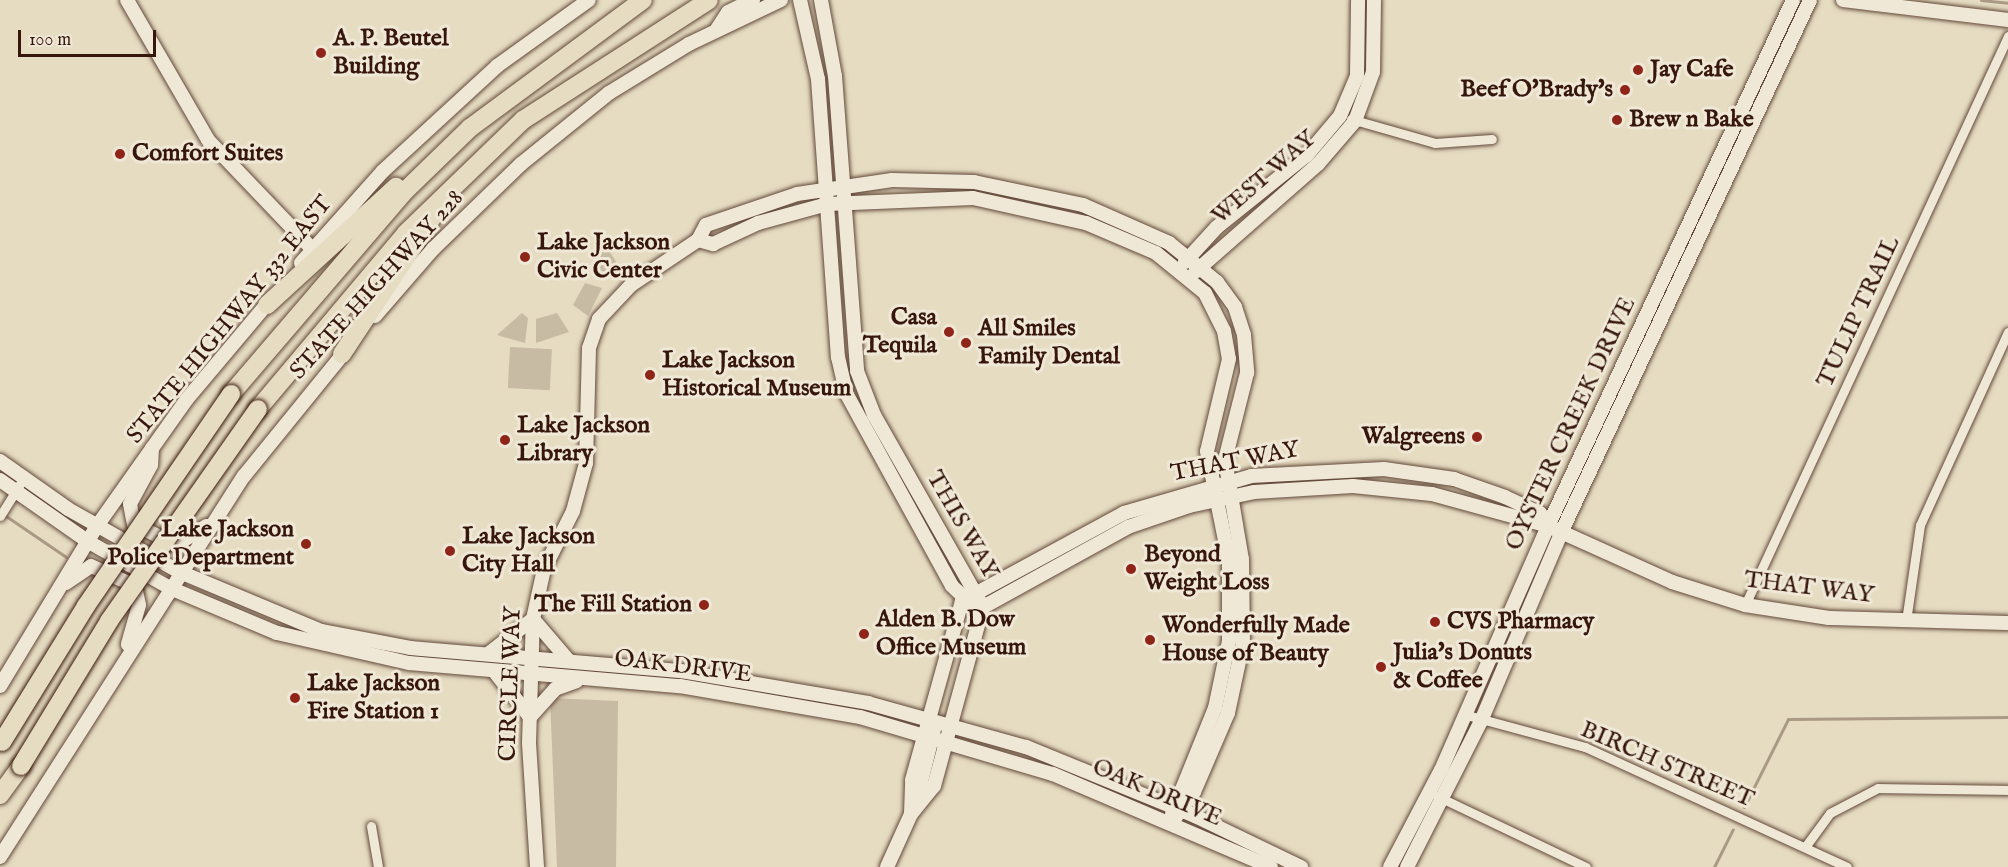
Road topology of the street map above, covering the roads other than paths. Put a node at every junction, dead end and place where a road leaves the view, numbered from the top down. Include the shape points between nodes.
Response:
1 (127, 0) edge
2 (589, 0) edge
3 (643, 0) edge
4 (709, 0) edge
5 (753, 0) edge
6 (781, 0) edge
7 (800, 0) edge
8 (821, 0) edge
9 (1358, 0) edge
10 (1374, 0) edge
11 (1793, 0) edge
12 (1810, 0) edge
13 (1843, 0) edge
14 (2008, 20) edge
15 (717, 29) junction
16 (2008, 36) edge
17 (1360, 54) junction
18 (1375, 57) junction
19 (1340, 116) junction
20 (1355, 121) junction
21 (470, 128) junction
22 (1492, 139) dead end
23 (1306, 155) junction
24 (1318, 164) junction
25 (457, 181) junction
26 (842, 186) junction
27 (826, 188) junction
28 (843, 201) junction
29 (828, 204) junction
30 (698, 240) junction
31 (314, 250) junction
32 (1195, 262) junction
33 (1184, 274) junction
34 (267, 305) junction
35 (2008, 332) edge
36 (342, 354) junction
37 (152, 448) junction
38 (0, 461) edge
39 (23, 479) junction
40 (1454, 479) junction
41 (0, 480) edge
42 (1228, 481) junction
43 (1212, 485) junction
44 (15, 491) junction
45 (1231, 496) junction
46 (1216, 500) junction
47 (1456, 500) junction
48 (0, 516) edge
49 (218, 517) junction
50 (97, 526) junction
51 (1548, 526) junction
52 (1561, 533) junction
53 (87, 541) junction
54 (180, 572) junction
55 (170, 588) junction
56 (59, 589) junction
57 (975, 594) junction
58 (962, 601) junction
59 (251, 605) junction
60 (1745, 605) junction
61 (983, 607) junction
62 (283, 617) junction
63 (533, 619) junction
64 (1906, 621) junction
65 (245, 622) junction
66 (2008, 623) edge
67 (277, 633) junction
68 (336, 634) junction
69 (330, 648) junction
70 (411, 648) junction
71 (488, 654) junction
72 (124, 658) junction
73 (532, 658) junction
74 (569, 661) junction
75 (409, 663) junction
76 (494, 671) junction
77 (531, 674) junction
78 (584, 679) junction
79 (0, 686) edge
80 (1467, 714) junction
81 (530, 717) junction
82 (927, 720) junction
83 (1481, 721) junction
84 (951, 726) junction
85 (935, 738) junction
86 (1, 743) edge
87 (2008, 790) edge
88 (1430, 793) junction
89 (0, 795) edge
90 (1443, 799) junction
91 (1178, 809) junction
92 (911, 814) junction
93 (1172, 822) junction
94 (371, 826) dead end
95 (1805, 847) junction
96 (0, 857) edge
97 (1408, 865) edge
98 (378, 867) edge
99 (537, 867) edge
100 (887, 867) edge
101 (1271, 867) edge
102 (1301, 867) edge
103 (1390, 867) edge
104 (1586, 867) edge
105 (1847, 867) edge

1 - 31 street via 208,140
2 - 31 street, STATE HIGHWAY 332 EAST via 548,27 383,171
3 - 21 highway
4 - 25 highway via 523,120
5 - 15 street via 728,12
6 - 15 street, STATE HIGHWAY 228
7 - 27 street, THIS WAY via 817,68
8 - 26 street, THIS WAY via 834,66
9 - 17 street, WEST WAY
10 - 18 street, WEST WAY
11 - 51 street, OYSTER CREEK DRIVE
12 - 52 street, OYSTER CREEK DRIVE
13 - 14 street
15 - 36 street, STATE HIGHWAY 228 via 609,93 521,164 434,249
16 - 60 street, TULIP TRAIL
17 - 18 street
17 - 19 street, WEST WAY via 1354,86
18 - 20 street, WEST WAY via 1367,96
19 - 20 street
19 - 23 street, WEST WAY
20 - 22 street via 1426,142
20 - 24 street, WEST WAY
21 - 34 highway via 415,170
21 - 86 highway, bridge via 406,190 231,394 86,606
23 - 24 street
23 - 32 street, WEST WAY
24 - 32 street, WEST WAY
25 - 36 highway
25 - 89 highway, bridge via 327,323 258,409 109,621
26 - 27 street, CIRCLE WAY
26 - 28 street, THIS WAY
26 - 32 street, CIRCLE WAY via 928,179 1015,187 1083,205 1161,238
27 - 29 street, THIS WAY
27 - 30 street, CIRCLE WAY via 706,225
28 - 29 street, CIRCLE WAY
28 - 33 street, CIRCLE WAY via 925,196 1011,203 1086,223 1156,253
28 - 57 street, THIS WAY via 853,348 862,391
29 - 30 street, CIRCLE WAY via 758,223 713,244
29 - 58 street, THIS WAY via 838,357 848,397
30 - 63 street, CIRCLE WAY via 622,293 595,328 588,362 592,411 586,464 573,511 544,569
31 - 34 street, STATE HIGHWAY 332 EAST
32 - 33 street, WEST WAY
32 - 42 street, CIRCLE WAY via 1231,300 1246,350 1245,392 1226,452
33 - 43 street, CIRCLE WAY via 1216,311 1229,352 1227,387 1207,451
34 - 37 street, STATE HIGHWAY 332 EAST
35 - 64 street via 1920,525
36 - 49 street, STATE HIGHWAY 228 via 244,476
37 - 49 street via 151,465 130,504 134,524 176,545
37 - 50 street, STATE HIGHWAY 332 EAST
38 - 39 street, OAK DRIVE
39 - 44 street
39 - 50 street, OAK DRIVE
40 - 42 street, THAT WAY via 1355,468
40 - 47 street
40 - 51 street, THAT WAY via 1540,513
41 - 44 street, OAK DRIVE
42 - 43 street, THAT WAY
42 - 45 street, CIRCLE WAY
43 - 46 street, CIRCLE WAY
43 - 57 street, THAT WAY via 1124,513
44 - 48 street
44 - 53 street, OAK DRIVE
45 - 46 street, THAT WAY
45 - 47 street, THAT WAY via 1353,486
45 - 91 street, CIRCLE WAY via 1245,593 1240,667 1228,713
46 - 61 street, THAT WAY via 1128,527
46 - 91 street, CIRCLE WAY via 1231,594 1226,665 1215,708
47 - 51 street, THAT WAY
49 - 54 street
50 - 53 street, STATE HIGHWAY 332 EAST
50 - 54 street, OAK DRIVE
51 - 52 street, THAT WAY
51 - 80 street, OYSTER CREEK DRIVE
52 - 60 street, THAT WAY via 1672,582
52 - 83 street, OYSTER CREEK DRIVE
53 - 55 street, OAK DRIVE
53 - 56 street, STATE HIGHWAY 332 EAST
54 - 55 street
54 - 59 street, OAK DRIVE
55 - 65 street, OAK DRIVE
55 - 72 street
56 - 72 street via 91,566 135,586 139,605
56 - 79 street, STATE HIGHWAY 332 EAST
57 - 58 street, THAT WAY
57 - 61 street, THIS WAY
58 - 61 street, THIS WAY
58 - 82 street
59 - 62 street, OAK DRIVE
59 - 65 street
60 - 64 street, THAT WAY via 1818,617
61 - 84 street
62 - 67 street
62 - 68 street, OAK DRIVE
63 - 71 street
63 - 73 street, CIRCLE WAY
63 - 74 street
64 - 66 street, THAT WAY
65 - 67 street, OAK DRIVE
67 - 69 street, OAK DRIVE
68 - 69 street
68 - 70 street, OAK DRIVE
69 - 75 street, OAK DRIVE
70 - 71 street, OAK DRIVE
70 - 75 street
71 - 73 street, OAK DRIVE
72 - 96 street
73 - 74 street, OAK DRIVE
73 - 77 street, CIRCLE WAY
74 - 82 street, OAK DRIVE via 803,689
75 - 76 street, OAK DRIVE
76 - 77 street, OAK DRIVE
76 - 81 street
77 - 78 street, OAK DRIVE
77 - 81 street, CIRCLE WAY
78 - 81 street via 555,689
78 - 85 street, OAK DRIVE via 729,693
80 - 83 street, BIRCH STREET
80 - 88 street, OYSTER CREEK DRIVE
81 - 99 street, CIRCLE WAY
82 - 84 street, OAK DRIVE
82 - 85 street
83 - 90 street, OYSTER CREEK DRIVE
83 - 95 street, BIRCH STREET via 1585,747
84 - 85 street
84 - 91 street, OAK DRIVE via 1026,747
85 - 92 street via 912,780
85 - 92 street via 933,786
85 - 93 street, OAK DRIVE via 1053,774
87 - 95 street via 1878,788 1830,813
88 - 90 street
88 - 103 street, OYSTER CREEK DRIVE
90 - 97 street, OYSTER CREEK DRIVE
90 - 104 street
91 - 93 street, CIRCLE WAY
91 - 102 street, OAK DRIVE
92 - 100 street
93 - 101 street, OAK DRIVE
94 - 98 street
95 - 105 street, BIRCH STREET

